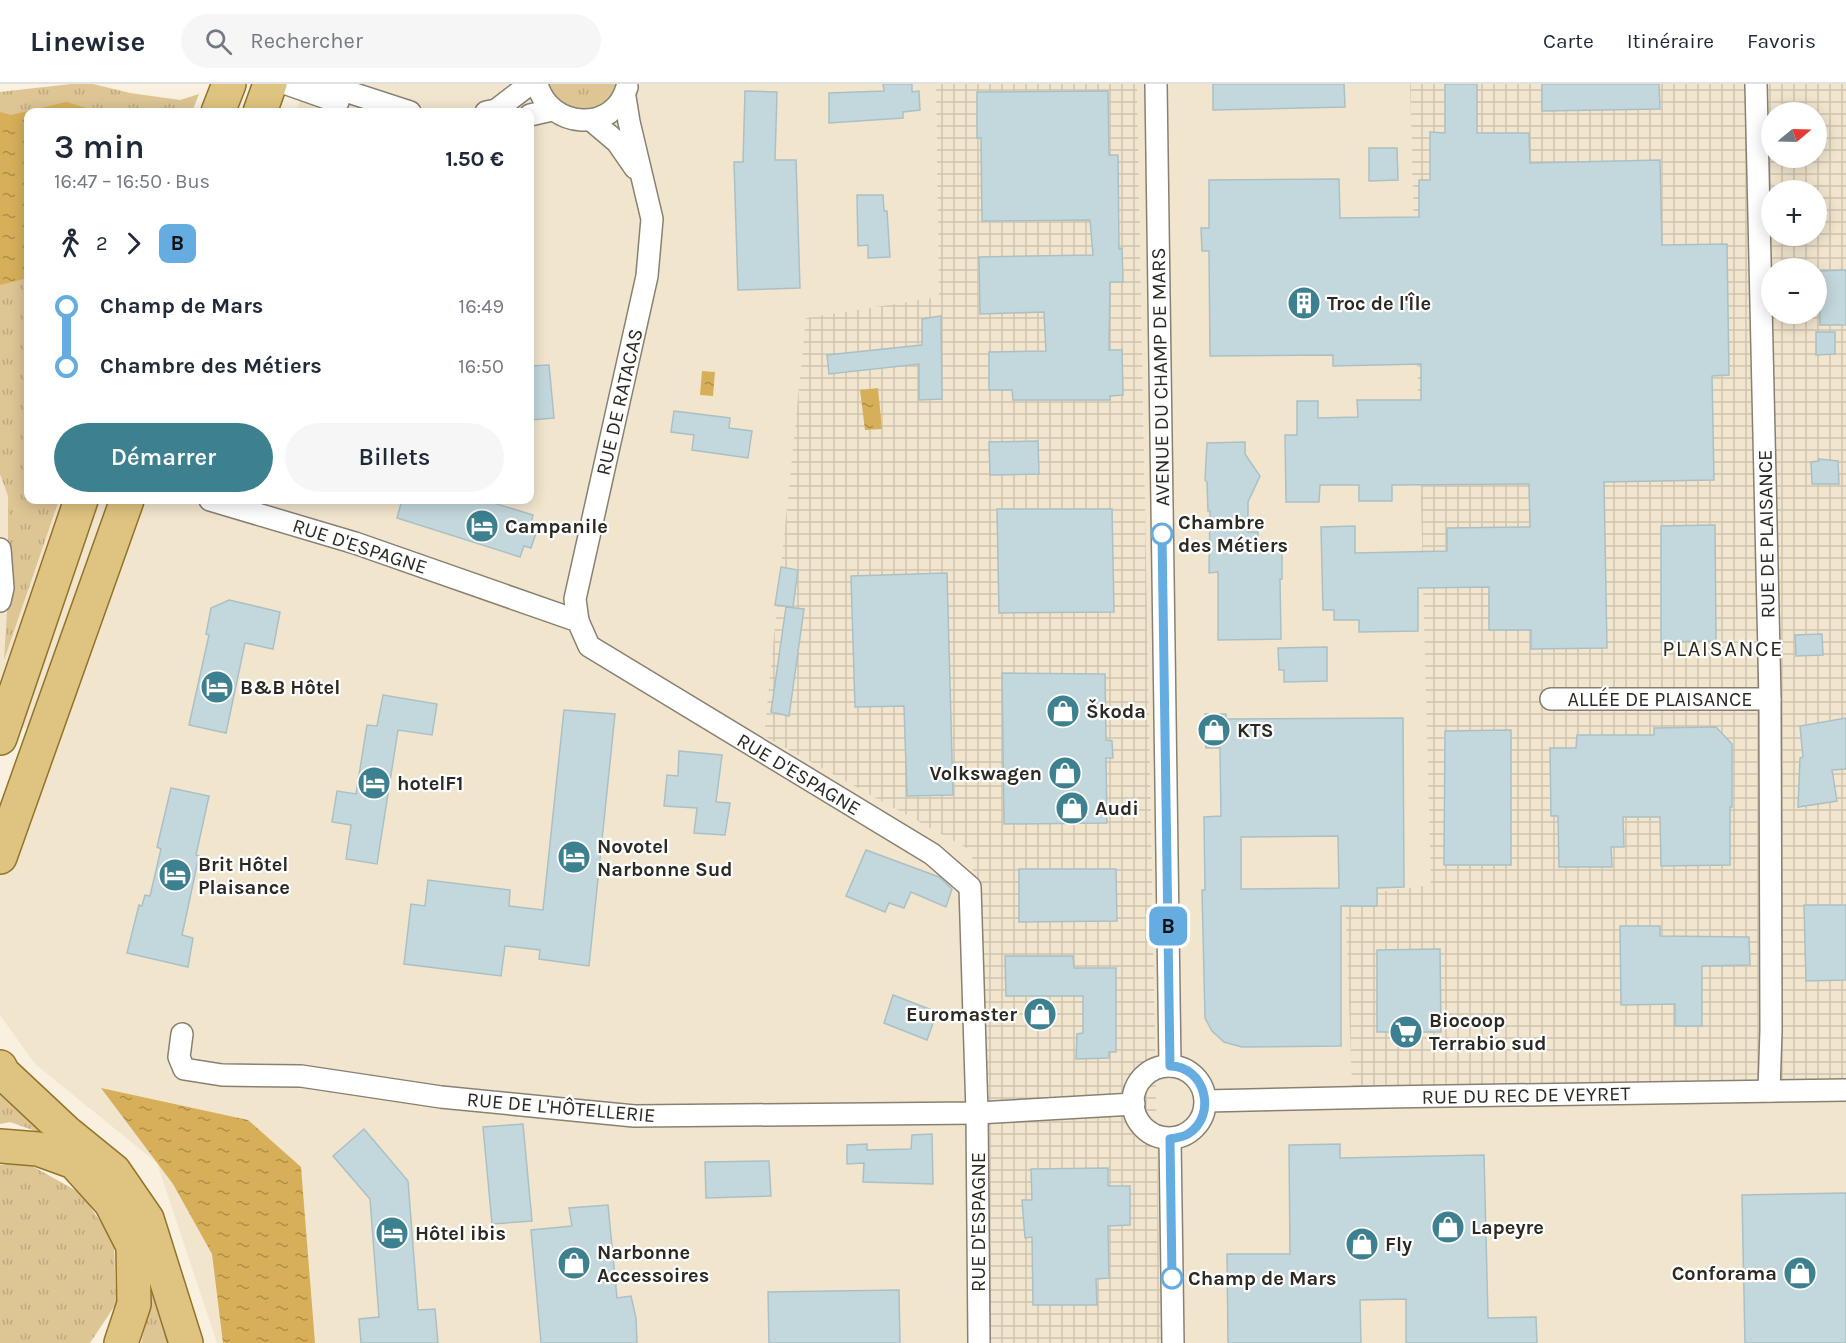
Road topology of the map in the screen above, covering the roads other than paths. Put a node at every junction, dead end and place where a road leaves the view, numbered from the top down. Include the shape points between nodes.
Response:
1 (270, 84) edge
2 (286, 84) edge
3 (530, 84) edge
4 (537, 84) edge
5 (1156, 84) edge
6 (1756, 84) edge
7 (319, 89) edge
8 (627, 90) edge
9 (261, 108) edge
10 (271, 108) edge
11 (361, 108) edge
12 (394, 108) edge
13 (499, 108) edge
14 (552, 110) junction
15 (534, 114) edge
16 (591, 120) junction
17 (644, 181) junction
18 (80, 504) edge
19 (126, 504) edge
20 (223, 504) edge
21 (0, 549) edge
22 (0, 601) edge
23 (578, 621) junction
24 (1551, 699) dead end
25 (1770, 699) junction
26 (0, 738) edge
27 (22, 799) junction
28 (0, 857) edge
29 (0, 876) edge
30 (182, 1034) dead end
31 (1170, 1066) junction
32 (0, 1067) edge
33 (1846, 1090) edge
34 (1769, 1091) junction
35 (1206, 1101) junction
36 (1134, 1104) junction
37 (977, 1113) junction
38 (1170, 1139) junction
39 (0, 1146) edge
40 (121, 1343) edge
41 (186, 1343) edge
42 (979, 1343) edge
43 (1173, 1343) edge

1 - 9 main road
2 - 7 street
2 - 10 street
3 - 13 street
4 - 14 street
5 - 31 street, AVENUE DU CHAMP DE MARS
6 - 25 street, RUE DE PLAISANCE
7 - 11 street
7 - 12 street
8 - 16 street via 610,112
8 - 17 street, RUE DE RATACAS via 629,122
14 - 15 street
14 - 16 street via 578,121
16 - 17 street, RUE DE RATACAS via 617,142
17 - 23 street, RUE DE RATACAS via 652,219 647,276 575,598
18 - 26 main road
19 - 27 main road
20 - 23 street, RUE D'ESPAGNE via 355,543
21 - 22 street
23 - 37 street, RUE D'ESPAGNE via 589,646 932,854 970,887
24 - 25 street, ALLÉE DE PLAISANCE
25 - 34 street, RUE DE PLAISANCE
27 - 28 main road
27 - 29 main road
30 - 37 street, RUE DE L'HÔTELLERIE via 179,1057 184,1069 222,1075 301,1076 458,1099 634,1116
31 - 35 street via 1193,1074
31 - 36 street via 1151,1071 1141,1079 1134,1092
32 - 41 main road via 66,1132 114,1171 147,1219
33 - 34 street, RUE DU REC DE VEYRET
34 - 35 street, RUE DU REC DE VEYRET
35 - 38 street via 1197,1126 1184,1136
36 - 37 street
36 - 38 street via 1139,1123 1149,1133
37 - 42 street, RUE D'ESPAGNE
38 - 43 street
39 - 40 main road via 38,1149 75,1162 111,1203 133,1246 134,1304

